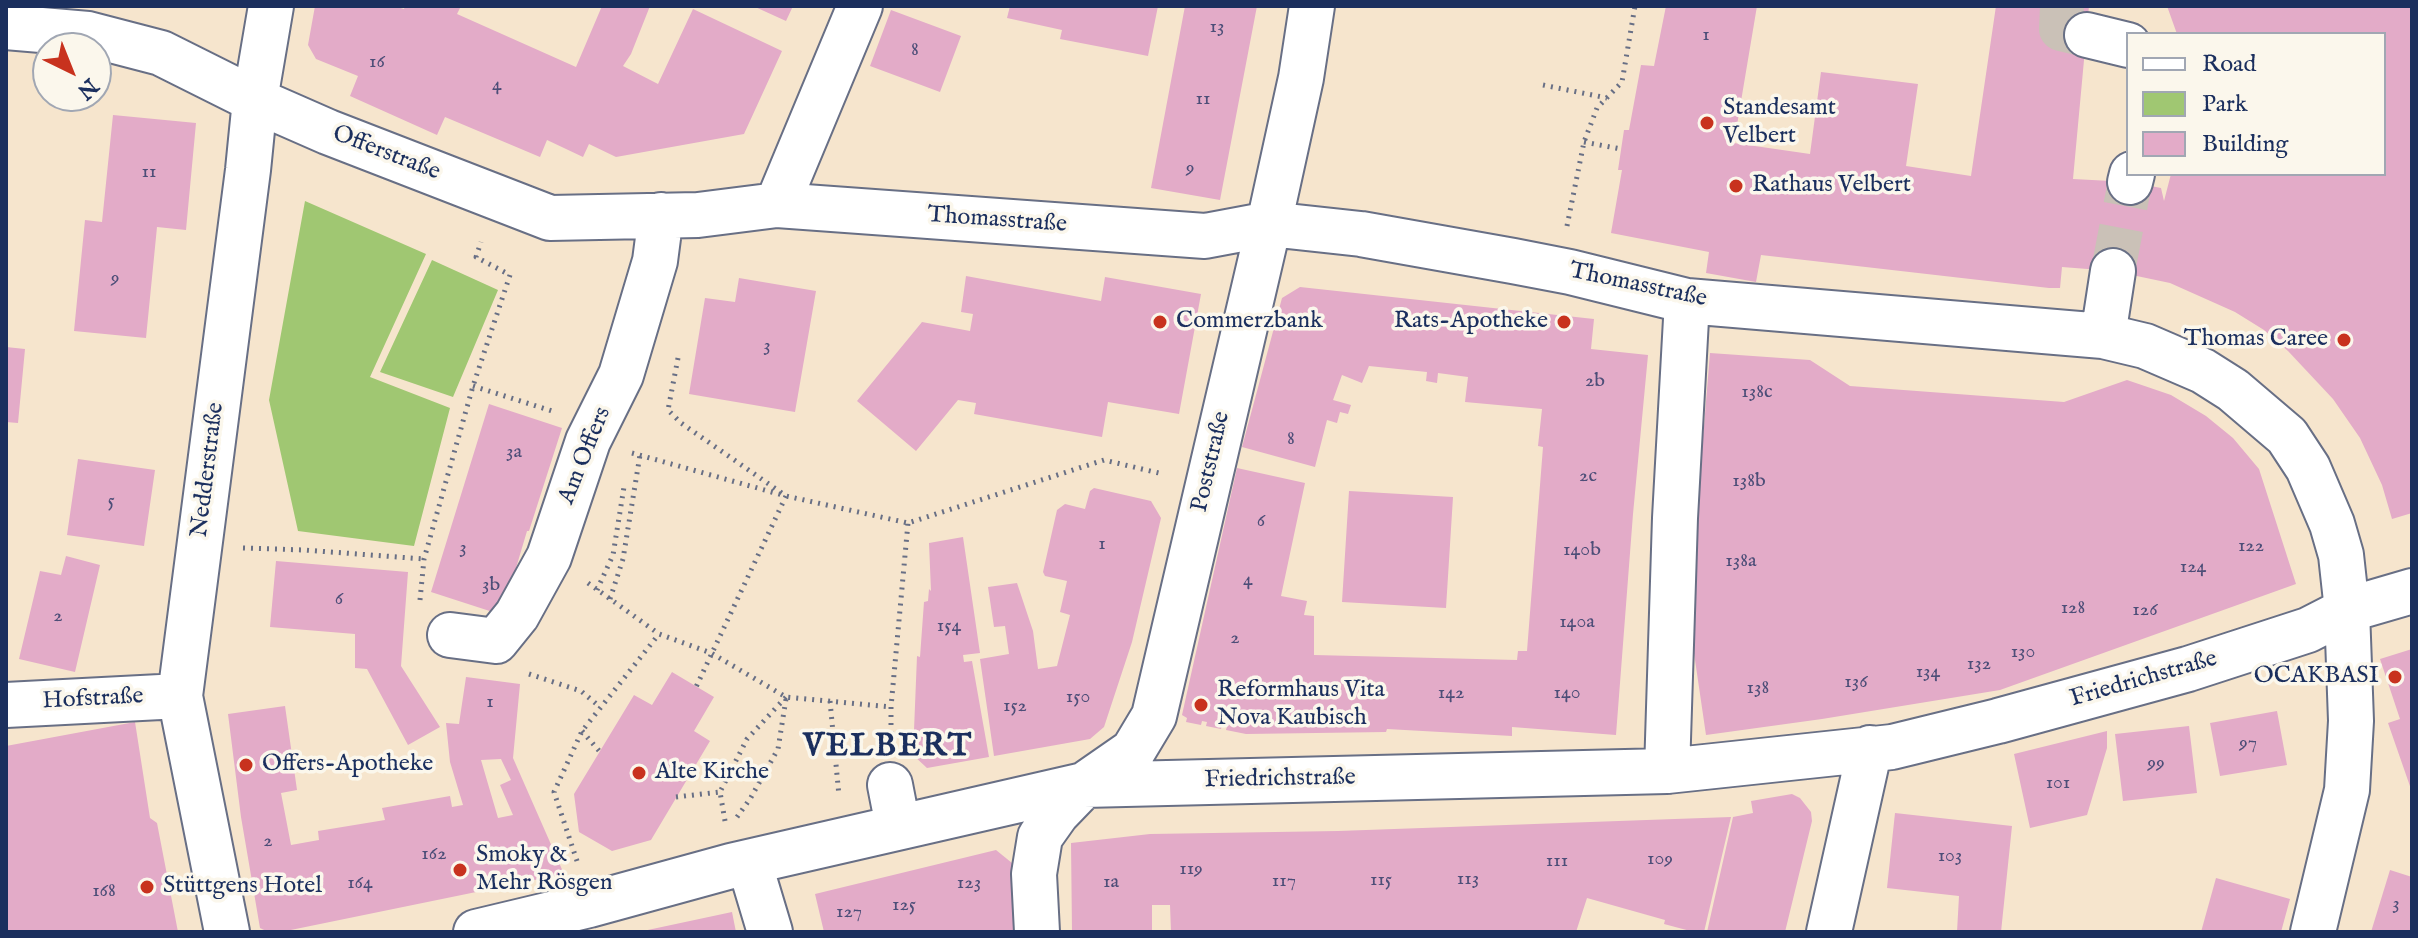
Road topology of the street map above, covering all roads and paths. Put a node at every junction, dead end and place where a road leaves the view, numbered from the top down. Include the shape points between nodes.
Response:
1 (271, 6) edge
2 (860, 6) edge
3 (1312, 6) edge
4 (1635, 6) edge
5 (6, 27) edge
6 (1543, 85) dead end
7 (1607, 98) junction
8 (255, 100) junction
9 (1584, 142) junction
10 (1621, 149) dead end
11 (777, 205) junction
12 (661, 215) junction
13 (1269, 224) junction
14 (1565, 235) dead end
15 (482, 241) dead end
16 (2113, 271) tunnel mouth
17 (1687, 301) junction
18 (2103, 336) junction
19 (473, 386) junction
20 (553, 411) dead end
21 (681, 423) dead end
22 (625, 482) dead end
23 (1207, 484) junction
24 (786, 496) junction
25 (908, 523) junction
26 (250, 549) dead end
27 (584, 580) dead end
28 (597, 590) junction
29 (2412, 591) edge
30 (610, 599) junction
31 (2347, 610) junction
32 (659, 634) junction
33 (450, 635) dead end
34 (711, 653) junction
35 (521, 672) dead end
36 (696, 687) dead end
37 (180, 696) junction
38 (786, 697) junction
39 (830, 701) junction
40 (6, 705) edge
41 (600, 707) junction
42 (582, 731) junction
43 (1870, 748) junction
44 (600, 752) dead end
45 (1667, 771) junction
46 (1084, 785) junction
47 (720, 792) junction
48 (676, 797) dead end
49 (841, 821) junction
50 (736, 855) junction
51 (581, 875) junction
52 (227, 932) edge
53 (476, 932) edge
54 (770, 932) edge
55 (1037, 932) edge
56 (1829, 932) edge
57 (2313, 932) edge

1 - 8 street, Nedderstraße
2 - 11 street
3 - 13 street, Poststraße
4 - 7 path via 1622,82
5 - 8 street, Offerstraße via 88,34 161,53
6 - 7 path
7 - 9 path via 1597,108
8 - 12 street, Offerstraße via 550,218
8 - 37 street, Nedderstraße
9 - 10 path
9 - 14 path
11 - 12 street, Offerstraße
11 - 13 street, Thomasstraße via 893,229 1205,236
12 - 33 street, Am Offers via 654,267 621,375 588,441 549,557 496,641
13 - 17 street, Thomasstraße via 1513,261
13 - 23 street, Poststraße
15 - 19 path via 476,257 510,275
16 - 18 street
17 - 18 street, Thomasstraße
17 - 45 street
18 - 31 street, Thomasstraße via 2145,346 2203,371 2287,436 2308,468 2332,524
19 - 20 path
19 - 26 path via 424,559
21 - 24 path
22 - 28 path via 613,555
23 - 25 path via 1104,460
23 - 46 street, Poststraße via 1154,716 1133,751
24 - 25 path
24 - 30 path via 643,456
24 - 34 path
25 - 39 path via 891,707
27 - 28 path
28 - 30 path
29 - 31 street, Friedrichstraße
30 - 32 path
31 - 43 street, Friedrichstraße via 2308,630 2188,669 1998,721
31 - 57 street, Thomasstraße via 2347,790
32 - 34 path
32 - 41 path
34 - 36 path
34 - 38 path
35 - 41 path via 581,691
37 - 40 street, Hofstraße
37 - 52 street, Nedderstraße
38 - 39 path
38 - 47 path via 747,739
38 - 47 path via 778,749 726,831
39 - 49 path
41 - 42 path
42 - 44 path
42 - 51 path via 554,792
43 - 45 street, Friedrichstraße
43 - 56 street
45 - 46 street, Friedrichstraße
46 - 49 street, Friedrichstraße via 894,805
46 - 55 street, Poststraße via 1040,837 1034,874
47 - 48 path
49 - 50 street, Friedrichstraße
50 - 51 street, Friedrichstraße
50 - 54 street
51 - 53 street, Friedrichstraße

